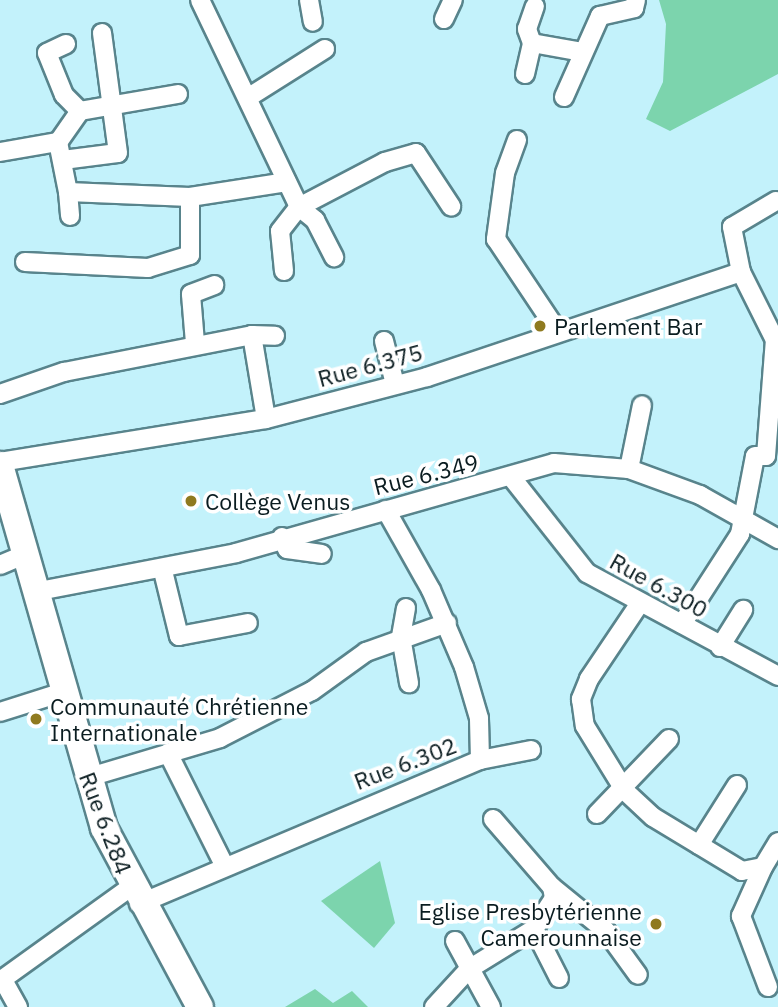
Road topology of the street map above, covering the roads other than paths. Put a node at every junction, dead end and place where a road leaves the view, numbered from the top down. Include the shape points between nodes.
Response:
1 (200, 0) edge
2 (309, 0) edge
3 (453, 0) edge
4 (636, 0) edge
5 (536, 6) dead end
6 (443, 19) dead end
7 (313, 22) dead end
8 (102, 33) dead end
9 (531, 43) junction
10 (66, 44) dead end
11 (325, 49) dead end
12 (583, 52) junction
13 (525, 74) dead end
14 (178, 94) dead end
15 (249, 97) junction
16 (564, 97) dead end
17 (110, 108) junction
18 (80, 111) junction
19 (517, 140) dead end
20 (58, 142) junction
21 (0, 152) edge
22 (63, 160) junction
23 (287, 181) junction
24 (68, 192) junction
25 (190, 197) junction
26 (776, 201) edge
27 (451, 206) dead end
28 (299, 207) junction
29 (70, 216) dead end
30 (334, 257) dead end
31 (25, 262) dead end
32 (284, 271) dead end
33 (741, 272) junction
34 (214, 285) dead end
35 (556, 328) junction
36 (252, 335) junction
37 (275, 336) dead end
38 (777, 339) edge
39 (384, 341) dead end
40 (195, 344) junction
41 (395, 384) junction
42 (0, 394) edge
43 (642, 405) dead end
44 (266, 419) junction
45 (775, 432) edge
46 (0, 463) edge
47 (629, 469) junction
48 (512, 478) junction
49 (386, 510) junction
50 (744, 521) junction
51 (282, 537) junction
52 (778, 539) edge
53 (322, 554) dead end
54 (11, 560) edge
55 (163, 571) junction
56 (34, 592) junction
57 (640, 603) junction
58 (406, 608) dead end
59 (743, 610) dead end
60 (248, 623) dead end
61 (447, 623) junction
62 (682, 624) junction
63 (401, 637) junction
64 (720, 647) junction
65 (778, 676) edge
66 (409, 682) dead end
67 (63, 692) junction
68 (0, 712) edge
69 (669, 739) dead end
70 (531, 750) dead end
71 (168, 753) junction
72 (480, 760) junction
73 (86, 778) junction
74 (737, 785) dead end
75 (625, 791) junction
76 (597, 814) dead end
77 (493, 819) dead end
78 (778, 842) edge
79 (699, 845) junction
80 (224, 865) junction
81 (762, 867) junction
82 (553, 893) junction
83 (135, 895) junction
84 (534, 929) junction
85 (455, 942) dead end
86 (469, 969) junction
87 (638, 975) dead end
88 (559, 978) dead end
89 (1, 981) edge
90 (768, 987) dead end
91 (15, 1006) edge
92 (200, 1007) edge
93 (433, 1007) edge
94 (491, 1007) edge

1 - 15 street
2 - 7 street
3 - 6 street
4 - 12 street via 634,8 600,16
5 - 9 street via 527,29
8 - 17 street
9 - 12 street
9 - 13 street
10 - 18 street via 47,53 64,94
11 - 15 street
12 - 16 street
14 - 17 street
15 - 23 street
17 - 18 street
17 - 22 street via 118,153
18 - 20 street
19 - 35 street via 505,173 496,239
20 - 21 street
20 - 22 street
22 - 24 street
23 - 25 street
23 - 28 street
24 - 25 street
24 - 29 street
25 - 31 street via 190,255 148,268
26 - 33 street via 732,227
27 - 28 street via 415,153
28 - 30 street via 315,220
28 - 32 street via 280,231
33 - 35 street, Rue 6.375 via 648,307
33 - 38 street
34 - 40 street via 191,294
35 - 41 street, Rue 6.375
36 - 37 street
36 - 40 street
36 - 44 street
38 - 45 street
39 - 41 street
40 - 42 street via 64,372
41 - 44 street, Rue 6.375
43 - 47 street
44 - 46 street, Rue 6.375
45 - 50 street via 766,457 755,456 744,491
46 - 54 street, Rue 6.284
47 - 48 street, Rue 6.349 via 554,463
47 - 50 street, Rue 6.349 via 700,495
48 - 49 street, Rue 6.349
48 - 57 street, Rue 6.300 via 587,573
49 - 51 street, Rue 6.349
49 - 61 street, Rue 6.302
50 - 52 street, Rue 6.349
50 - 62 street
51 - 53 street via 287,549
51 - 55 street, Rue 6.349
54 - 56 street, Rue 6.284
55 - 56 street, Rue 6.349
55 - 60 street via 178,636
56 - 67 street, Rue 6.284
57 - 62 street, Rue 6.300
57 - 75 street via 598,662 581,699 585,726
58 - 63 street
59 - 64 street
61 - 63 street
61 - 72 street, Rue 6.302 via 479,718
62 - 64 street, Rue 6.300
63 - 66 street
63 - 71 street via 366,652 276,712
64 - 65 street, Rue 6.300
67 - 68 street
67 - 73 street, Rue 6.284
69 - 75 street
70 - 72 street
71 - 73 street
71 - 80 street
72 - 80 street, Rue 6.302
73 - 83 street, Rue 6.284
74 - 79 street
75 - 76 street
75 - 79 street
77 - 82 street
78 - 81 street
79 - 81 street via 742,871
80 - 83 street, Rue 6.302
81 - 90 street via 741,916
82 - 84 street
82 - 87 street via 606,931
83 - 89 street, Rue 6.302
83 - 92 street, Rue 6.284
84 - 86 street
84 - 88 street
85 - 86 street
86 - 93 street
86 - 94 street
89 - 91 street

